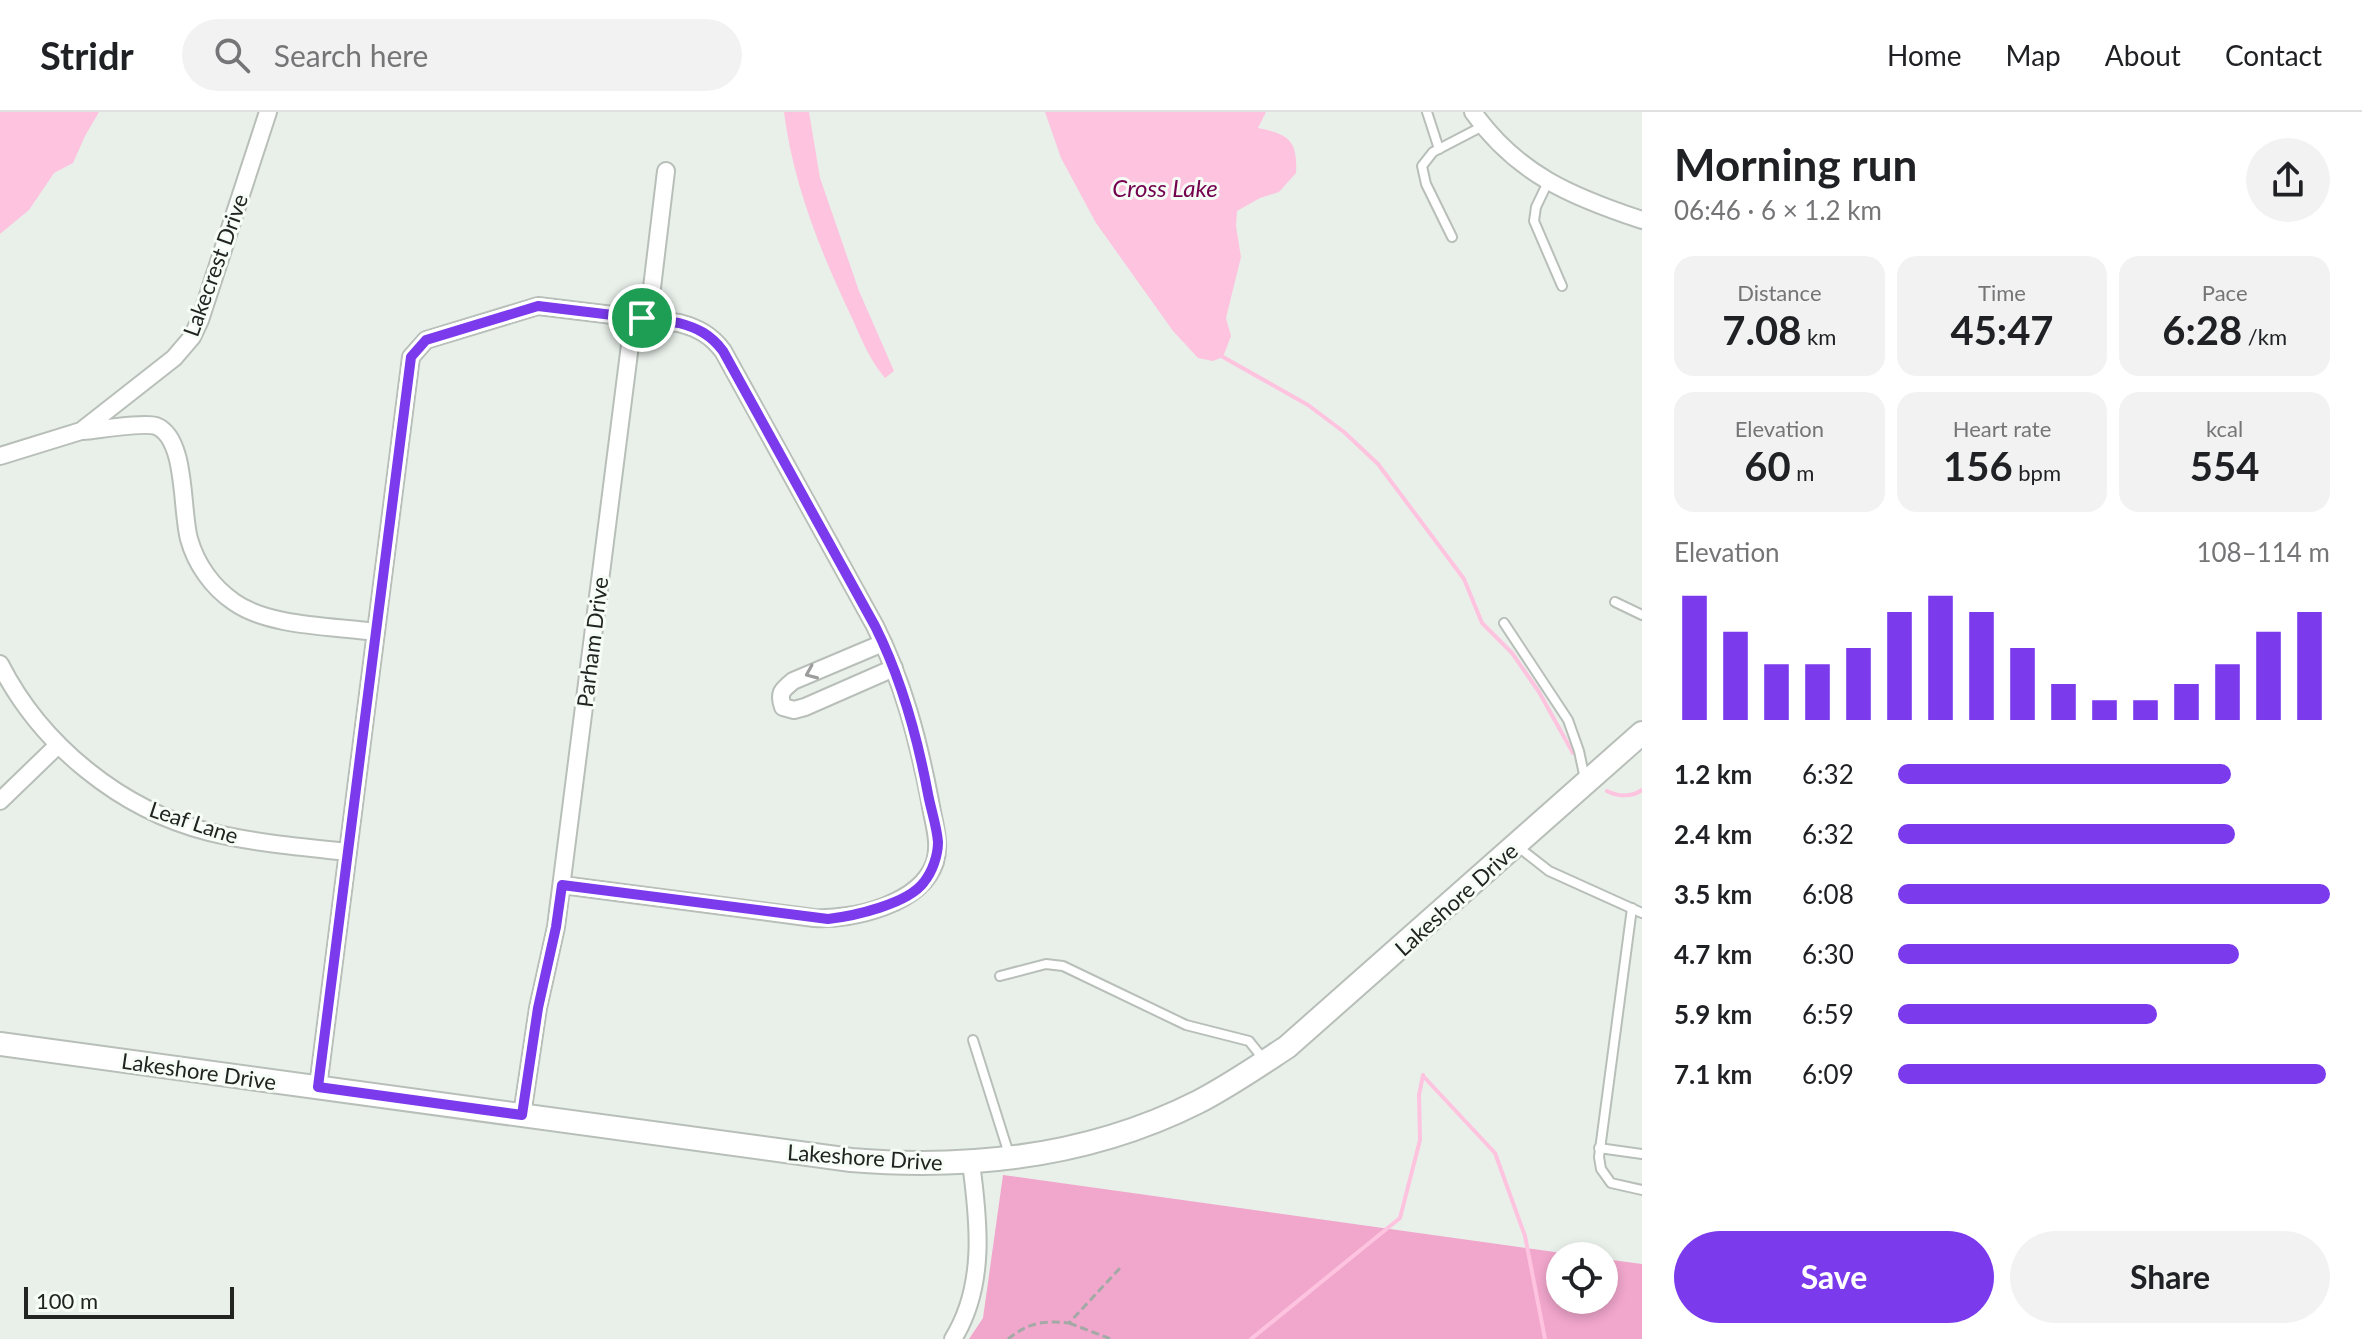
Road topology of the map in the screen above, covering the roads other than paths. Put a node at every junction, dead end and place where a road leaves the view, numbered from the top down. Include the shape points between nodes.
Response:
1 (268, 112) edge
2 (1427, 112) edge
3 (1479, 119) edge
4 (1439, 149) junction
5 (666, 171) dead end
6 (1548, 182) junction
7 (1642, 220) edge
8 (1452, 237) dead end
9 (1562, 286) dead end
10 (642, 318) junction
11 (81, 431) junction
12 (0, 456) edge
13 (1615, 602) dead end
14 (1642, 615) edge
15 (1504, 623) dead end
16 (376, 632) junction
17 (883, 643) junction
18 (0, 664) edge
19 (894, 668) junction
20 (1642, 733) edge
21 (58, 745) junction
22 (1586, 783) junction
23 (0, 801) edge
24 (1516, 845) junction
25 (348, 852) junction
26 (562, 885) junction
27 (1632, 908) junction
28 (1642, 913) edge
29 (1000, 976) dead end
30 (973, 1040) dead end
31 (0, 1044) edge
32 (1265, 1061) junction
33 (318, 1087) junction
34 (522, 1115) junction
35 (1599, 1148) junction
36 (1642, 1154) edge
37 (1011, 1158) junction
38 (971, 1163) junction
39 (1642, 1190) edge
40 (953, 1339) edge

1 - 11 street, Lakecrest Drive via 192,337 174,358
2 - 4 lane
3 - 4 lane
3 - 6 street via 1516,159
4 - 8 lane via 1426,159 1423,174
5 - 10 street, Parham Drive via 651,296
6 - 7 street
6 - 9 lane via 1534,221
10 - 16 street via 538,306 426,340 411,357
10 - 17 street via 692,327 723,351
10 - 26 street, Parham Drive via 631,337
11 - 12 street, Lakecrest Drive
11 - 16 street via 149,425 166,432 177,451 185,521 196,559 232,601 264,616
13 - 14 lane
15 - 22 lane via 1568,720
16 - 25 street
17 - 19 street
17 -> 19 street via 793,681 781,690 783,707 805,707
18 - 21 street, Leaf Lane
19 - 26 street via 918,739 938,843 931,871 917,889 842,917 814,918
20 - 22 main road, Lakeshore Drive
21 - 23 street
21 - 25 street, Leaf Lane via 113,789 167,818 244,840
22 - 24 main road, Lakeshore Drive
24 - 27 lane via 1549,871
24 - 32 main road, Lakeshore Drive via 1318,1022
25 - 33 street
26 - 34 street, Parham Drive
27 - 28 lane
27 - 35 lane
29 - 32 lane via 1057,964 1186,1025 1249,1041
30 - 37 lane
31 - 33 main road, Lakeshore Drive
32 - 37 main road, Lakeshore Drive via 1197,1102 1137,1128
33 - 34 main road, Lakeshore Drive
34 - 38 main road, Lakeshore Drive via 851,1160
35 - 36 lane
35 - 39 lane via 1601,1169 1611,1183
37 - 38 main road, Lakeshore Drive
38 - 40 street via 978,1260 969,1305

